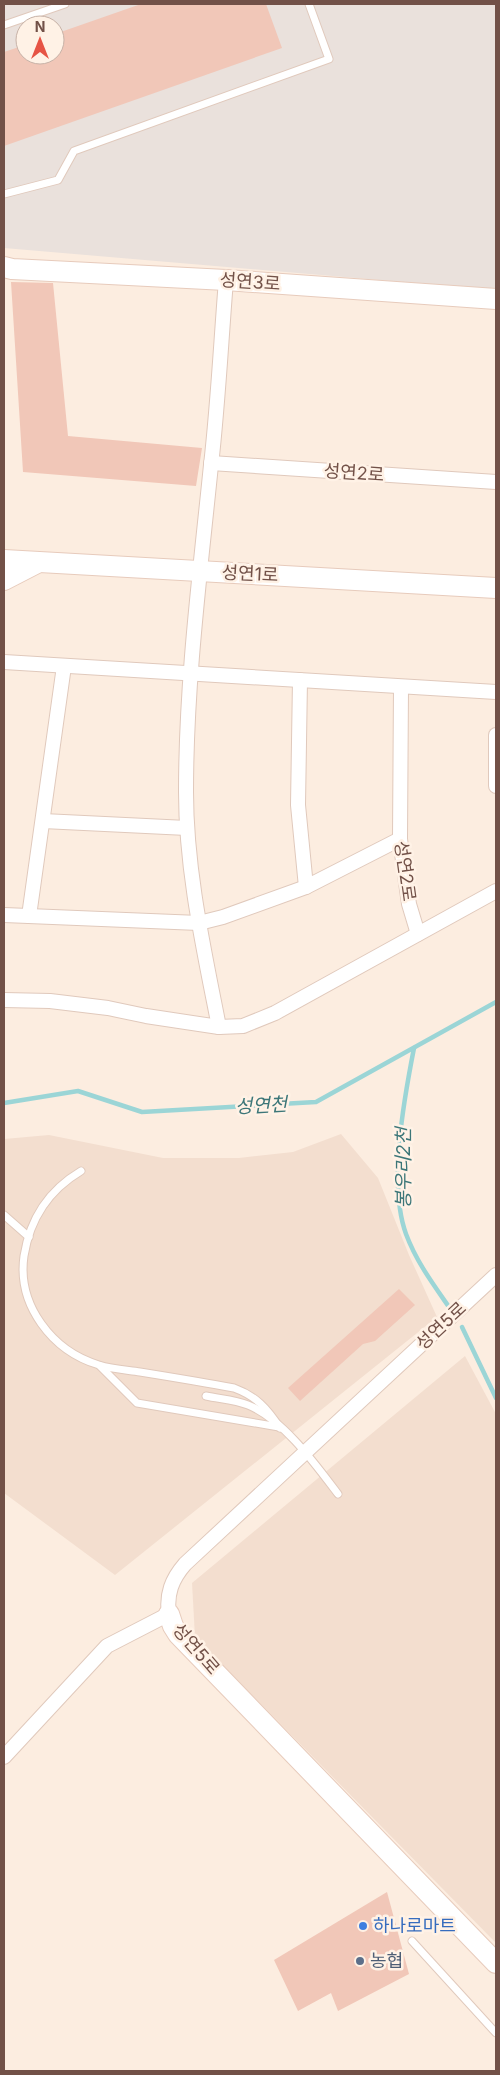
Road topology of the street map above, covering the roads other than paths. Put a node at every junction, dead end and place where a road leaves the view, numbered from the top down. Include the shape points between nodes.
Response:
1 (65, 4) edge
2 (309, 4) edge
3 (4, 24) edge
4 (4, 194) edge
5 (4, 267) edge
6 (226, 280) junction
7 (496, 300) edge
8 (211, 463) junction
9 (496, 482) edge
10 (4, 547) edge
11 (4, 560) edge
12 (39, 562) junction
13 (199, 571) junction
14 (4, 580) edge
15 (496, 588) edge
16 (4, 662) edge
17 (64, 666) junction
18 (189, 674) junction
19 (300, 680) junction
20 (401, 687) junction
21 (496, 692) edge
22 (496, 735) edge
23 (496, 786) edge
24 (43, 821) junction
25 (188, 828) junction
26 (400, 839) junction
27 (306, 887) junction
28 (496, 891) edge
29 (4, 915) edge
30 (29, 916) junction
31 (199, 923) junction
32 (418, 934) junction
33 (4, 1000) edge
34 (219, 1028) junction
35 (81, 1171) dead end
36 (4, 1215) edge
37 (29, 1237) junction
38 (496, 1275) edge
39 (99, 1365) junction
40 (206, 1396) dead end
41 (280, 1427) junction
42 (306, 1452) junction
43 (338, 1494) dead end
44 (169, 1614) junction
45 (4, 1757) edge
46 (412, 1941) dead end
47 (496, 1963) edge
48 (495, 2030) edge

1 - 3 lane
2 - 4 lane via 329,58 74,151 58,180
5 - 6 street, 성연3로
6 - 7 street, 성연3로
6 - 8 street
8 - 9 street, 성연2로
8 - 13 street
10 - 12 street
11 - 12 street, 성연1로
12 - 13 street, 성연1로
12 - 14 street
13 - 15 street, 성연1로
13 - 18 street
16 - 17 street
17 - 18 street
17 - 24 street
18 - 19 street
18 - 25 street
19 - 20 street
19 - 27 street via 298,805
20 - 21 street
20 - 26 street, 성연2로
22 - 23 street
24 - 25 street
24 - 30 street
25 - 31 street
26 - 27 street
26 - 32 street, 성연2로 via 409,904
27 - 31 street
28 - 32 street
29 - 30 street
30 - 31 street
31 - 34 street
32 - 34 street via 259,1020 243,1026
33 - 34 street via 50,1001 108,1008
35 - 37 lane via 66,1180 45,1203
36 - 37 lane
37 - 39 lane via 24,1277 25,1293 31,1306 48,1333 60,1344
38 - 42 street, 성연5로
39 - 41 lane via 137,1403
39 - 41 lane via 240,1390 260,1400
40 - 41 lane via 245,1404
41 - 42 lane
42 - 43 lane
42 - 44 street, 성연5로 via 178,1572 168,1599
44 - 45 street via 107,1646
44 - 47 street, 성연5로 via 178,1634
46 - 48 lane

